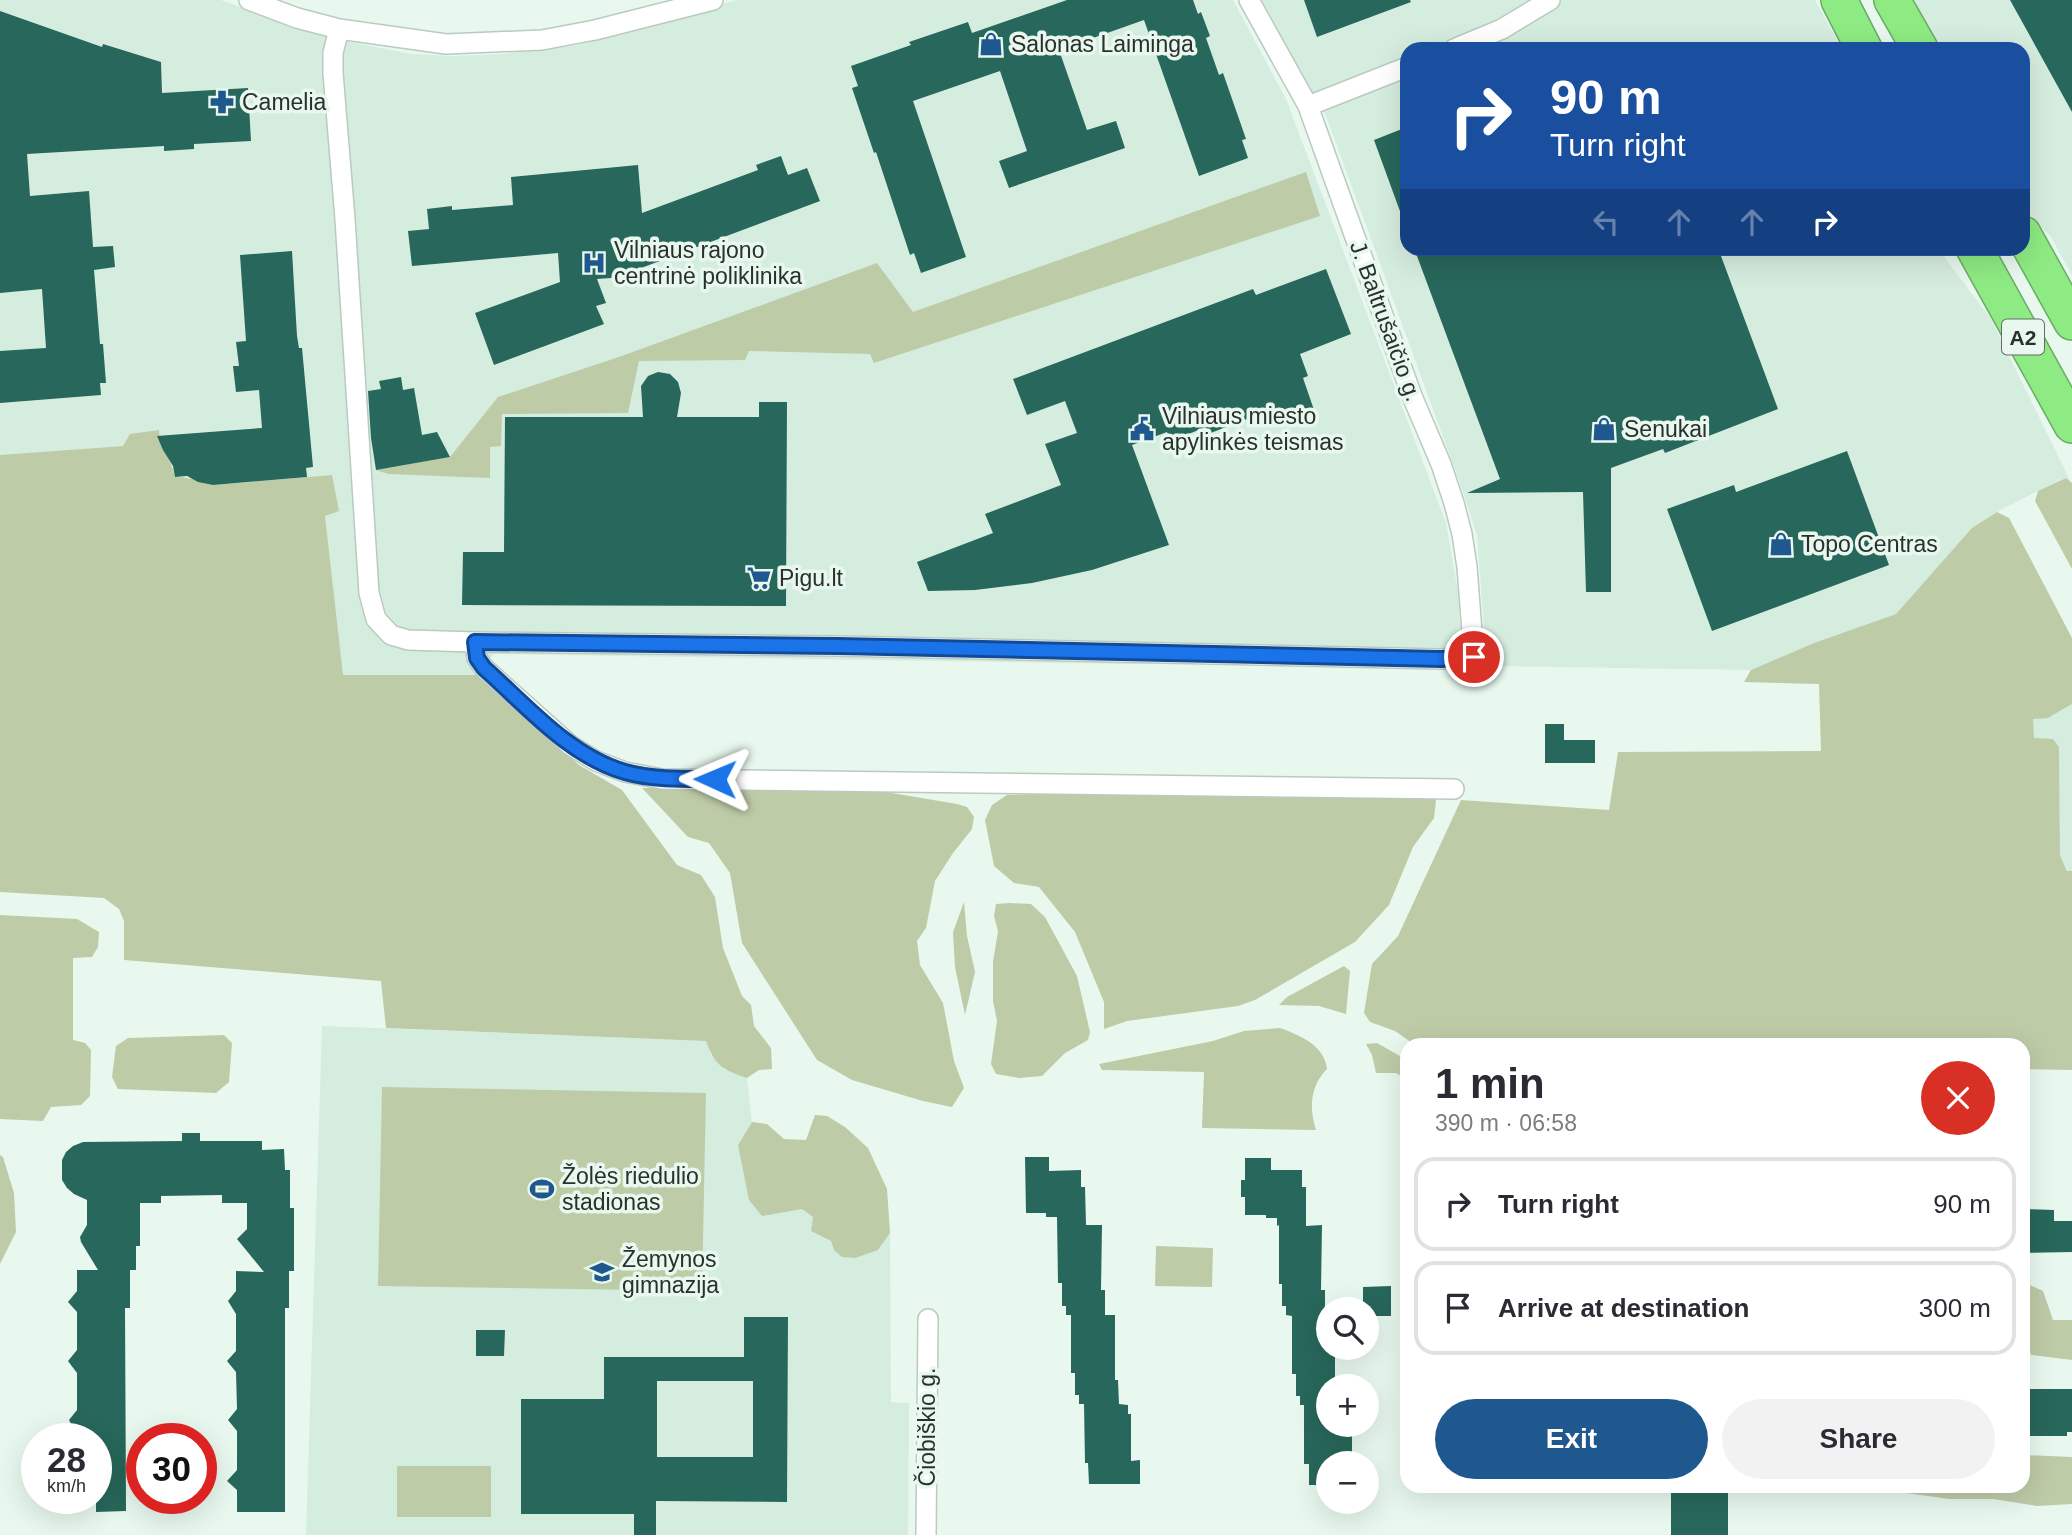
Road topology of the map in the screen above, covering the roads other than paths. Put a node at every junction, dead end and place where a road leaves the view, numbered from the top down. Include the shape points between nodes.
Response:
1 (249, 0) edge
2 (713, 0) edge
3 (1249, 0) edge
4 (1550, 0) edge
5 (1839, 0) edge
6 (1892, 0) edge
7 (339, 29) junction
8 (1471, 42) edge
9 (1860, 42) edge
10 (1916, 42) edge
11 (1400, 70) edge
12 (1308, 106) junction
13 (2030, 247) edge
14 (1978, 256) edge
15 (2072, 322) edge
16 (2072, 425) edge
17 (475, 642) junction
18 (1454, 789) dead end
19 (928, 1320) dead end
20 (926, 1535) edge

1 - 7 street
2 - 7 street via 542,40 446,44
3 - 12 street, J. Baltrušaičio g.
4 - 8 street
5 - 9 highway
6 - 10 highway
7 - 17 street via 333,73 369,593 376,619 391,635 408,640
11 - 12 street
12 - 17 street, J. Baltrušaičio g. via 1454,503 1467,567 1474,657
13 - 15 highway, A2
14 - 16 highway, A2
17 - 18 street via 484,668 570,745 625,772 662,779
19 - 20 street, Čiobiškio g.

